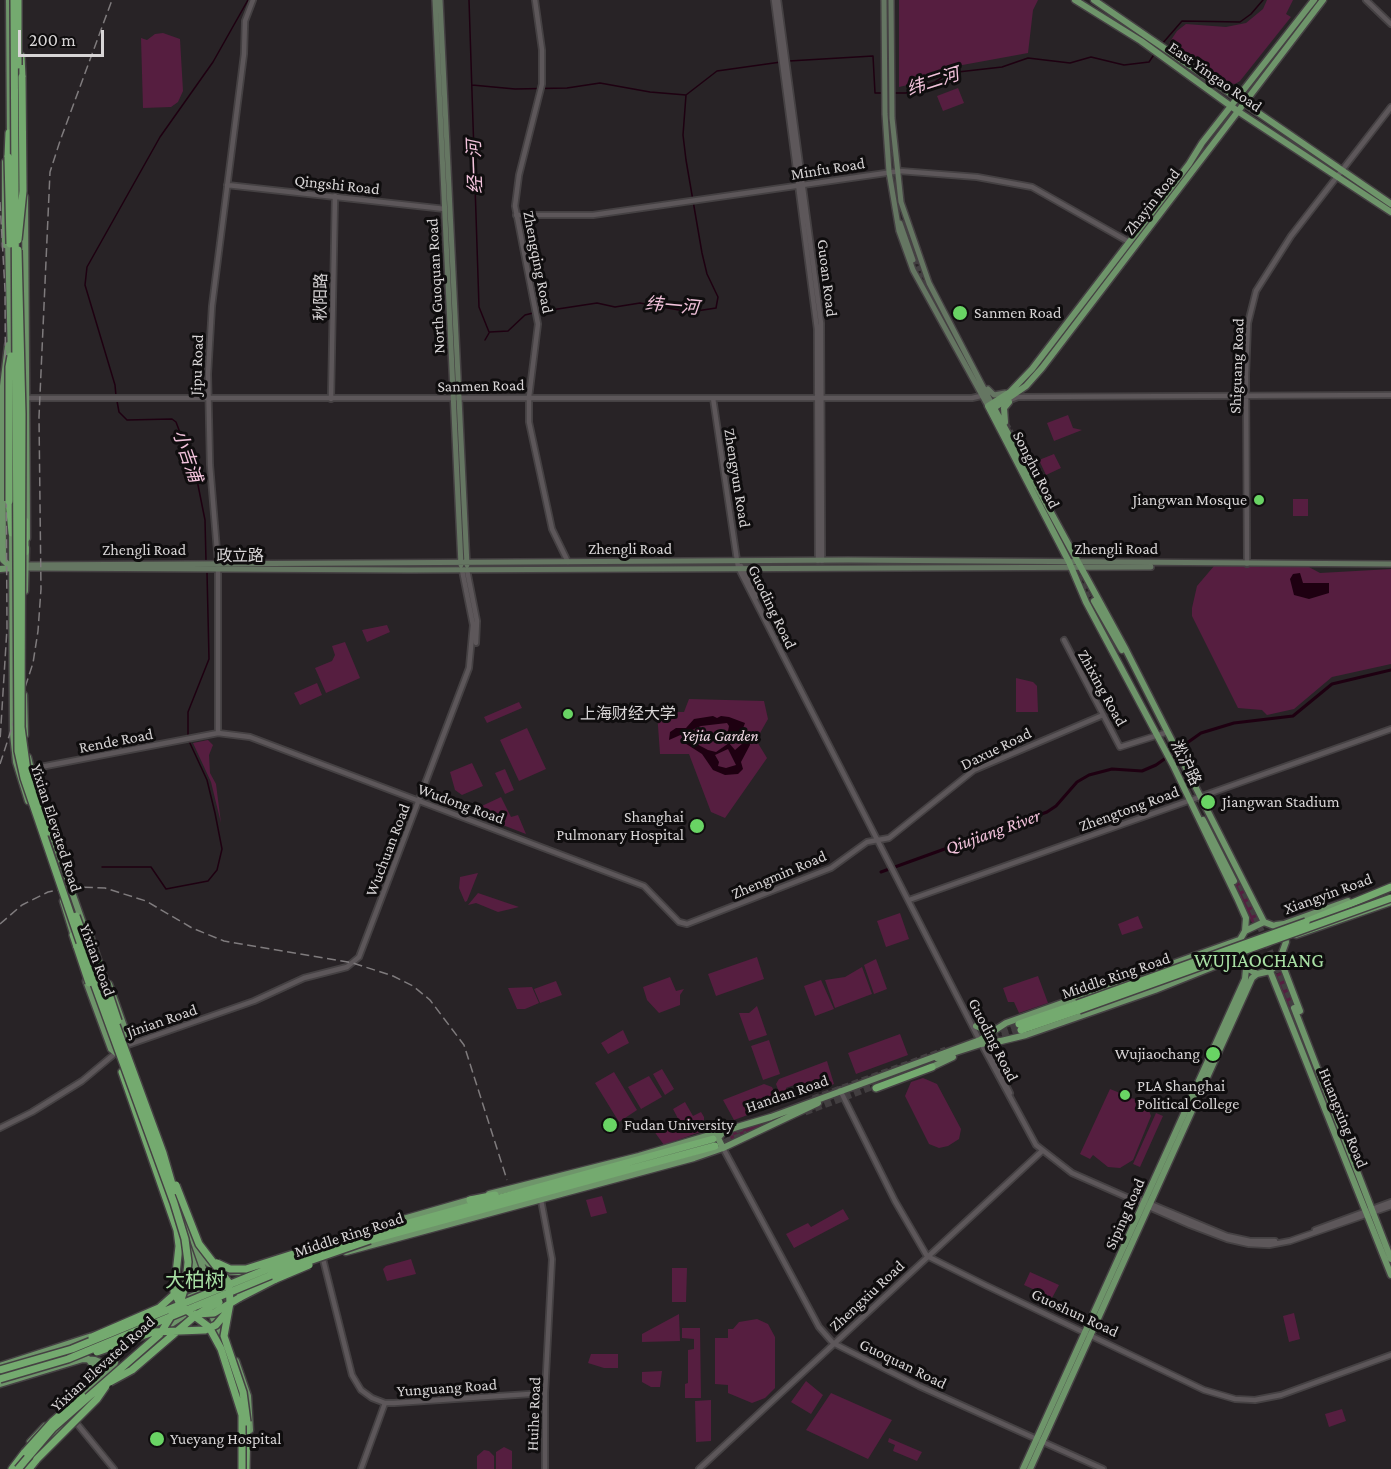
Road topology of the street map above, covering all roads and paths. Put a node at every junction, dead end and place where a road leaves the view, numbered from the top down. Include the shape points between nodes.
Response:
1 (9, 0) edge
2 (14, 0) edge
3 (20, 0) edge
4 (253, 0) edge
5 (438, 0) edge
6 (535, 0) edge
7 (776, 0) edge
8 (884, 0) edge
9 (891, 0) edge
10 (1075, 0) edge
11 (1094, 0) edge
12 (1314, 0) edge
13 (1323, 0) edge
14 (1366, 0) edge
15 (1084, 2) edge
16 (1391, 24) edge
17 (1152, 45) junction
18 (21, 50) junction
19 (1163, 53) junction
20 (1251, 78) junction
21 (1261, 82) junction
22 (887, 89) junction
23 (1236, 98) junction
24 (1245, 105) junction
25 (1230, 106) junction
26 (1391, 106) edge
27 (1239, 112) junction
28 (1216, 125) junction
29 (1224, 132) junction
30 (9, 133) junction
31 (892, 171) junction
32 (1341, 173) junction
33 (19, 176) junction
34 (25, 185) junction
35 (227, 185) junction
36 (801, 185) junction
37 (335, 196) junction
38 (1391, 204) edge
39 (898, 205) junction
40 (445, 209) junction
41 (1391, 212) edge
42 (516, 215) junction
43 (1148, 223) junction
44 (18, 240) junction
45 (1130, 242) junction
46 (915, 259) tunnel mouth
47 (1119, 265) junction
48 (1112, 266) junction
49 (1100, 292) junction
50 (14, 297) junction
51 (1080, 307) junction
52 (14, 345) junction
53 (978, 375) junction
54 (1026, 386) junction
55 (1017, 390) junction
56 (11, 394) junction
57 (985, 395) junction
58 (1246, 395) junction
59 (1391, 395) edge
60 (529, 397) junction
61 (1033, 397) junction
62 (23, 398) junction
63 (457, 398) junction
64 (712, 398) junction
65 (820, 398) junction
66 (207, 399) junction
67 (330, 399) junction
68 (1012, 399) junction
69 (1004, 402) junction
70 (991, 407) junction
71 (22, 414) junction
72 (1007, 428) junction
73 (12, 533) junction
74 (25, 552) junction
75 (568, 562) junction
76 (820, 562) junction
77 (1247, 564) junction
78 (1391, 564) edge
79 (8, 565) edge
80 (1074, 565) junction
81 (202, 566) joint
82 (214, 566) junction
83 (464, 566) junction
84 (739, 566) junction
85 (25, 567) junction
86 (0, 569) edge
87 (1064, 640) dead end
88 (1133, 665) junction
89 (1134, 688) junction
90 (1103, 715) junction
91 (1391, 730) edge
92 (1168, 732) junction
93 (218, 733) junction
94 (1159, 736) junction
95 (31, 769) junction
96 (19, 772) junction
97 (1199, 796) junction
98 (1190, 800) junction
99 (420, 801) junction
100 (878, 840) junction
101 (1234, 881) dead end
102 (1391, 888) edge
103 (72, 892) junction
104 (61, 895) junction
105 (910, 900) junction
106 (1391, 900) edge
107 (1264, 922) junction
108 (1327, 922) junction
109 (682, 923) joint
110 (1275, 925) junction
111 (1307, 925) junction
112 (87, 930) junction
113 (1245, 932) junction
114 (73, 935) junction
115 (1295, 936) junction
116 (1239, 940) junction
117 (1286, 942) junction
118 (1240, 960) junction
119 (1281, 961) junction
120 (347, 967) joint
121 (1246, 969) junction
122 (1270, 971) junction
123 (1257, 974) junction
124 (1292, 1008) tunnel mouth
125 (1000, 1025) junction
126 (976, 1026) junction
127 (1020, 1027) tunnel mouth
128 (118, 1032) junction
129 (983, 1043) junction
130 (120, 1048) junction
131 (932, 1067) joint
132 (122, 1072) junction
133 (127, 1085) junction
134 (876, 1088) tunnel mouth
135 (841, 1092) junction
136 (1333, 1117) junction
137 (766, 1118) junction
138 (145, 1121) junction
139 (747, 1123) junction
140 (0, 1128) edge
141 (738, 1141) junction
142 (717, 1144) junction
143 (1043, 1150) junction
144 (163, 1153) junction
145 (574, 1179) junction
146 (470, 1200) junction
147 (541, 1200) junction
148 (1391, 1202) edge
149 (1147, 1204) junction
150 (1391, 1206) edge
151 (1369, 1212) junction
152 (443, 1217) junction
153 (363, 1233) junction
154 (370, 1240) junction
155 (195, 1248) junction
156 (321, 1252) junction
157 (300, 1253) junction
158 (927, 1256) junction
159 (1391, 1259) edge
160 (307, 1262) junction
161 (191, 1268) junction
162 (251, 1273) junction
163 (1391, 1275) edge
164 (273, 1277) junction
165 (265, 1281) junction
166 (186, 1286) junction
167 (209, 1297) junction
168 (232, 1297) junction
169 (179, 1298) junction
170 (165, 1308) junction
171 (185, 1310) junction
172 (135, 1325) junction
173 (222, 1326) junction
174 (122, 1329) junction
175 (178, 1332) junction
176 (165, 1333) junction
177 (1089, 1333) junction
178 (833, 1343) junction
179 (156, 1345) junction
180 (224, 1349) junction
181 (50, 1355) junction
182 (1391, 1355) edge
183 (118, 1356) junction
184 (87, 1359) junction
185 (44, 1367) junction
186 (0, 1369) edge
187 (121, 1369) junction
188 (1, 1381) edge
189 (108, 1384) junction
190 (95, 1385) junction
191 (545, 1393) junction
192 (385, 1403) junction
193 (64, 1411) junction
194 (74, 1420) junction
195 (1039, 1441) junction
196 (20, 1469) edge
197 (114, 1469) edge
198 (244, 1469) edge
199 (361, 1469) edge
200 (545, 1469) edge
201 (699, 1469) edge
202 (1023, 1469) edge
203 (1030, 1469) edge
204 (1103, 1469) edge

1 - 30 main road, Yixian Road
2 - 50 highway, Yixian Elevated Road, bridge
3 - 18 main road, Yixian Road
3 - 44 highway, Yixian Elevated Road, bridge
4 - 35 street, Jipu Road via 245,21
5 - 40 main road, North Guoquan Road
5 - 63 main road, North Guoquan Road
6 - 42 street, Zhengqing Road via 542,84 519,176
7 - 36 street, Guoan Road
8 - 22 main road, Songhu Road
9 - 22 main road, Songhu Road
10 - 15 main road, East Yingao Road
11 - 17 main road, East Yingao Road
12 - 20 main road, Zhayin Road
13 - 21 main road, Zhayin Road
14 - 16 street
15 - 17 main road, East Yingao Road
17 - 19 main road, East Yingao Road
18 - 33 main road, Yixian Road
18 - 34 main road, Yixian Road
18 - 44 highway, bridge via 23,191
19 - 23 main road, East Yingao Road
19 - 25 main road, East Yingao Road
20 - 21 main road via 1251,89
20 - 23 main road, Zhayin Road
21 - 24 main road, Zhayin Road
22 - 31 main road, Songhu Road
23 - 24 main road, East Yingao Road
23 - 25 main road, Zhayin Road
24 - 27 main road, Zhayin Road
24 - 32 main road, East Yingao Road
25 - 27 main road, East Yingao Road
25 - 28 main road, Zhayin Road
26 - 32 street, Shiguang Road
27 - 29 main road, Zhayin Road
27 - 32 main road, East Yingao Road
28 - 29 main road via 1224,123
28 - 43 main road, Zhayin Road
29 - 43 main road, Zhayin Road
30 - 50 highway, bridge via 8,207
30 - 56 main road, Yixian Road
30 - 79 main road via 5,149 8,345 2,394 3,560
31 - 36 street, Minfu Road
31 - 39 main road, Songhu Road
31 - 45 street, Minfu Road via 977,177 1032,187
32 - 38 main road
32 - 41 main road
32 - 58 street, Shiguang Road via 1291,236 1256,291 1248,323
33 - 34 main road
33 - 62 main road, Yixian Road
34 - 62 main road, Yixian Road
35 - 37 street, Qingshi Road
35 - 66 street, Jipu Road via 212,306
36 - 42 street, Minfu Road via 593,215
36 - 65 street, Guoan Road via 821,323
37 - 40 street, Qingshi Road
37 - 67 street, 秋阳路
39 - 46 main road
39 - 53 main road, Songhu Road via 927,277
39 - 57 main road, Songhu Road via 899,231 913,270
40 - 63 main road, North Guoquan Road
42 - 60 street, Zhengqing Road via 536,309
43 - 45 main road, Zhayin Road
43 - 47 main road, Zhayin Road
44 - 71 highway, Yixian Elevated Road, bridge
45 - 48 main road, Zhayin Road
47 - 48 main road via 1118,260
47 - 49 main road, Zhayin Road
48 - 51 main road, Zhayin Road
49 - 51 main road via 1045,358
49 - 54 main road, Zhayin Road
50 - 52 highway, Yixian Elevated Road, bridge
51 - 55 main road, Zhayin Road
52 - 73 highway, bridge via 9,368
52 - 130 highway, Yixian Elevated Road, bridge via 18,751
53 - 55 main road via 994,395
53 - 57 main road, Songhu Road
54 - 55 main road, Zhayin Road
54 - 61 street
55 - 68 main road
55 - 69 main road, Zhayin Road
55 - 70 main road, Zhayin Road
56 - 62 street, Sanmen Road
56 - 73 main road, Yixian Road
57 - 65 street, Sanmen Road
57 - 70 main road, Songhu Road
58 - 59 street
58 - 61 street
58 - 77 street, Shiguang Road
60 - 63 street, Sanmen Road
60 - 64 street, Sanmen Road
60 - 75 street, Zhengqing Road via 547,513
61 - 68 street
62 - 66 street, Sanmen Road
62 - 74 main road, Yixian Road
63 - 67 street, Sanmen Road
63 - 83 main road, North Guoquan Road
64 - 65 street, Sanmen Road
64 - 84 street, Zhengyun Road
65 - 76 street, Guoan Road
66 - 67 street, Sanmen Road
66 - 82 street, Jipu Road
68 - 69 street
68 - 72 main road via 1004,408
69 - 70 main road, Zhayin Road
70 - 72 main road, Songhu Road
70 - 80 main road, Songhu Road
71 - 74 highway, bridge
71 - 128 highway, Yixian Elevated Road, bridge via 24,759
72 - 80 main road, Songhu Road
73 - 79 main road, Yixian Road
74 - 85 main road, Yixian Road
75 - 83 main road, Zhengli Road
75 - 84 main road, Zhengli Road
76 - 80 main road, Zhengli Road
76 - 84 main road, Zhengli Road
77 - 78 main road, Zhengli Road
77 - 80 main road, Zhengli Road
79 - 85 main road, 政立路
79 - 86 main road, 政立路
79 - 96 main road, Yixian Road via 12,734
80 - 84 main road, Zhengli Road
80 - 88 main road, Songhu Road
80 - 89 main road, Songhu Road
81 - 82 main road, Zhengli Road
81 - 85 main road, 政立路
82 - 83 main road, Zhengli Road
82 - 93 street, Jipu Road
83 - 84 main road, Zhengli Road
83 - 99 street, Wuchuan Road via 473,625 469,668
84 - 100 street, Guoding Road
85 - 95 main road, Yixian Road via 25,733
87 - 90 street, Zhixing Road
88 - 89 main road via 1093,602
88 - 92 main road, Songhu Road
89 - 94 main road, Songhu Road
90 - 94 street, Zhixing Road via 1120,747
90 - 100 street, Daxue Road via 974,770 890,838
91 - 97 street, Zhengtong Road
92 - 94 street
92 - 97 main road, Songhu Road
93 - 95 street, Rende Road
93 - 99 street, Wudong Road via 250,737
94 - 98 main road, Songhu Road
95 - 96 street, Rende Road
95 - 103 main road, Yixian Road
96 - 104 main road, Yixian Road
97 - 98 street, Zhengtong Road
97 - 107 main road, Songhu Road
98 - 101 main road
98 - 105 street, Zhengtong Road
98 - 113 main road, Songhu Road via 1246,918
99 - 109 street, Wudong Road via 644,886
99 - 120 street, Wuchuan Road via 362,952
100 - 105 street, Guoding Road
100 - 109 street, Zhengmin Road via 867,842 831,868 693,923
102 - 110 main road, Xiangyin Road
102 - 111 highway, Middle Ring Road
103 - 104 main road via 65,890
103 - 112 main road, Yixian Road
104 - 114 main road, Yixian Road
105 - 126 street, Guoding Road
105 - 129 street, Guoding Road
106 - 108 highway, bridge
106 - 111 highway, Middle Ring Road, bridge
106 - 115 main road, Xiangyin Road
107 - 110 main road
107 - 113 main road
108 - 111 highway, bridge
108 - 115 main road, Xiangyin Road
110 - 117 main road via 1282,929
111 - 127 highway, Middle Ring Road, bridge
112 - 128 highway, bridge via 116,1013
112 - 130 main road, Yixian Road via 93,937 127,1035
113 - 116 main road
114 - 130 main road, Yixian Road via 111,1049
114 - 132 highway, bridge
115 - 117 main road, Xiangyin Road
116 - 118 main road
116 - 125 main road, Handan Road
117 - 119 main road
118 - 121 main road
118 - 129 main road, Handan Road via 1230,960 1026,1035
119 - 122 main road
119 - 136 main road, Huangxing Road via 1324,1077
120 - 130 street, Jinian Road via 304,978 254,1001
121 - 123 main road
121 - 149 main road, Siping Road
122 - 123 main road
122 - 136 main road, Huangxing Road via 1311,1077
123 - 149 main road, Siping Road
124 - 136 main road
125 - 126 main road via 983,1029
125 - 129 main road, Handan Road
126 - 129 street, Guoding Road
128 - 144 highway, Yixian Elevated Road, bridge
129 - 131 main road, Handan Road
129 - 135 main road, Handan Road
129 - 143 street, Guoding Road via 1029,1135
130 - 132 highway, bridge
130 - 138 highway, Yixian Elevated Road, bridge
130 - 140 street, Jinian Road via 82,1081
130 - 155 main road
130 - 155 main road via 176,1189 192,1219
131 - 134 highway
132 - 133 highway, bridge
133 - 138 highway, bridge
133 - 171 highway, bridge via 177,1230 174,1289
135 - 137 main road, Handan Road
135 - 141 main road, Handan Road
135 - 158 street
136 - 151 main road, Huangxing Road
137 - 139 main road, Handan Road
137 - 141 main road via 728,1132 729,1140
138 - 161 highway, Yixian Elevated Road, bridge via 183,1230
139 - 142 main road via 720,1134
139 - 146 main road, Handan Road
141 - 142 main road, Handan Road
142 - 145 highway, Middle Ring Road
142 - 147 main road, Handan Road via 666,1167
142 - 152 highway, Middle Ring Road
142 - 178 street, Guoquan Road via 819,1327
143 - 149 street, Guoding Road via 1075,1172
143 - 158 street, Zhengxiu Road
144 - 155 highway, bridge
144 - 189 highway, Yixian Elevated Road, bridge via 190,1240 189,1283 183,1306 170,1327
145 - 146 highway
145 - 152 highway, Middle Ring Road
146 - 153 main road, Handan Road
147 - 156 main road, Handan Road
147 - 191 street, Huihe Road via 552,1259
148 - 151 street
149 - 151 street, Guoding Road via 1227,1236 1258,1242 1291,1238
149 - 177 main road, Siping Road
150 - 151 street
151 - 159 main road, Huangxing Road
151 - 163 main road, Huangxing Road
152 - 153 highway, Middle Ring Road
152 - 154 highway, Middle Ring Road
153 - 155 highway, bridge via 241,1270 219,1265
153 - 156 main road, Handan Road
153 - 181 highway, Middle Ring Road, bridge
154 - 164 highway, bridge
154 - 185 highway, Middle Ring Road, bridge
155 - 161 main road
155 - 162 main road via 214,1267 232,1273
155 - 166 main road
155 - 167 main road
155 - 168 highway, bridge via 226,1276
156 - 157 main road, Handan Road
156 - 160 main road, Handan Road
156 - 165 main road, Handan Road
156 - 192 street, Yunguang Road via 352,1375 366,1394
157 - 160 main road via 314,1253
157 - 162 main road, Handan Road
157 - 167 main road, Handan Road
158 - 177 street, Guoshun Road
158 - 178 street, Zhengxiu Road
160 - 164 main road, Handan Road
161 - 166 main road
161 - 167 main road
161 - 181 highway, bridge via 165,1304
161 - 187 highway, Yixian Elevated Road, bridge via 183,1293 160,1334
162 - 167 main road, Handan Road
164 - 165 main road
164 - 167 main road, Handan Road
164 - 171 highway, bridge via 212,1314
164 - 189 highway, bridge via 205,1309 132,1370
165 - 168 main road, Handan Road
166 - 169 main road
167 - 168 main road, Handan Road
167 - 169 main road
167 - 170 main road
167 - 172 main road
167 - 173 main road
167 - 176 main road
167 - 176 main road
167 - 180 main road
168 - 173 main road via 223,1306
168 - 185 highway, bridge via 223,1317 205,1330 153,1332
168 - 198 highway, bridge via 224,1336 243,1392 247,1422
169 - 170 main road
170 - 174 main road
171 - 198 highway, bridge via 212,1331 234,1386 242,1414
172 - 174 main road
172 - 183 main road via 123,1336
173 - 198 main road via 248,1396 250,1422
174 - 183 main road
174 - 186 main road
175 - 176 main road
175 - 179 main road
175 - 180 main road via 194,1318 205,1318 212,1322
176 - 179 main road
176 - 187 main road
177 - 182 street, Guoshun Road via 1204,1389 1244,1400 1281,1395
177 - 195 main road, Siping Road
178 - 195 street, Guoquan Road
178 - 201 street, Zhengxiu Road
179 - 187 main road
180 - 198 main road via 240,1395
181 - 186 highway, Middle Ring Road, bridge
183 - 187 main road
184 - 187 main road
184 - 188 main road
184 - 190 main road via 99,1372
185 - 188 highway, Middle Ring Road, bridge
187 - 190 main road
187 - 194 main road
187 - 196 highway, Yixian Elevated Road, bridge via 53,1428
187 - 196 highway, bridge via 71,1405 25,1452
189 - 196 highway, Yixian Elevated Road, bridge
189 - 196 highway, bridge via 37,1459
190 - 193 main road
191 - 192 street, Yunguang Road
191 - 200 street, Huihe Road
192 - 199 street
193 - 194 street
193 - 196 main road via 40,1431
194 - 196 main road
194 - 197 street
195 - 202 main road, Siping Road
195 - 203 main road, Siping Road
195 - 204 street, Guoquan Road

